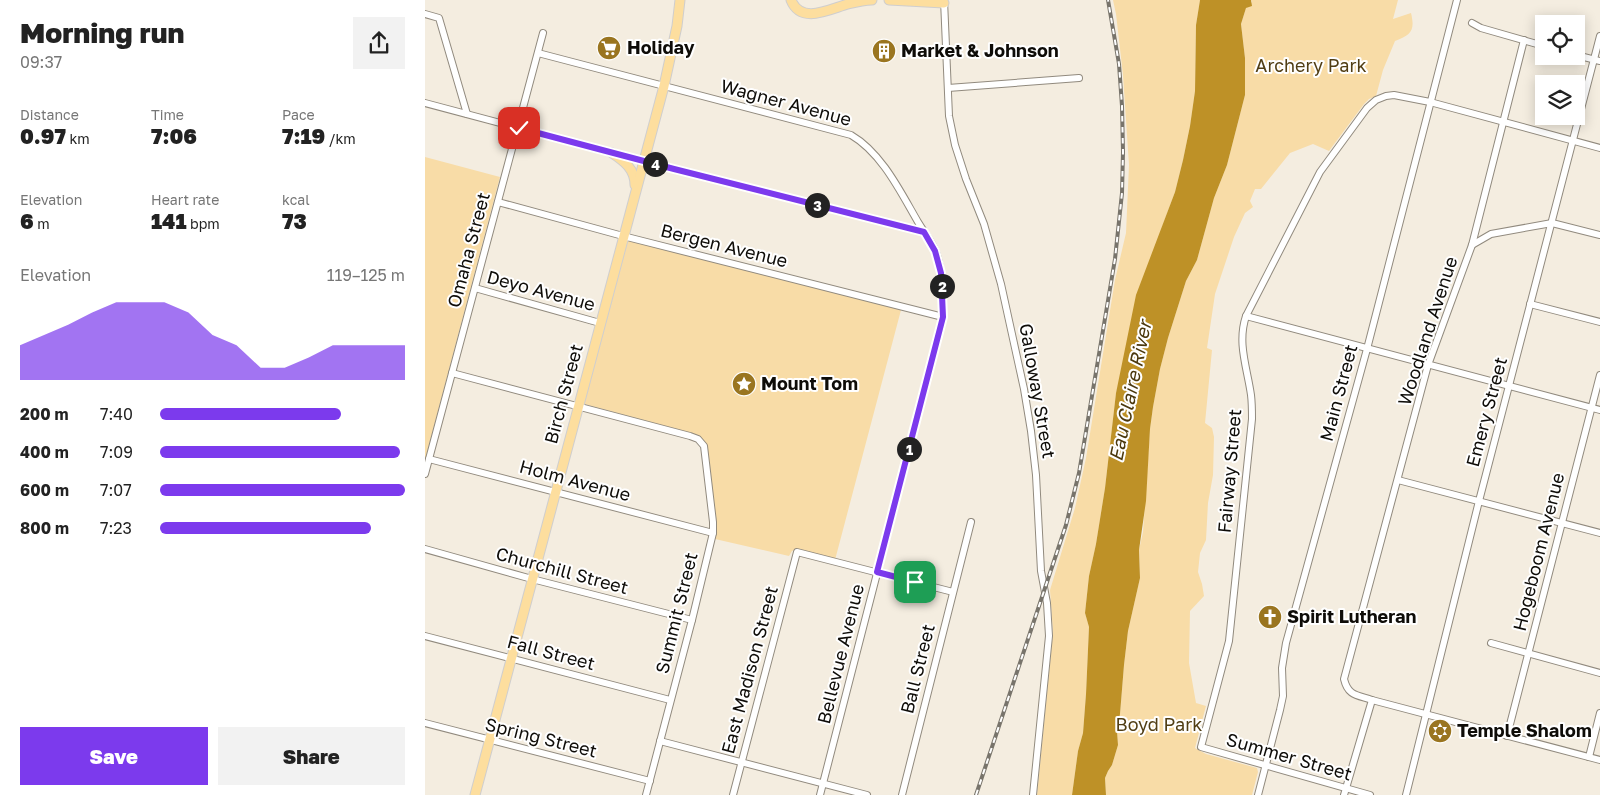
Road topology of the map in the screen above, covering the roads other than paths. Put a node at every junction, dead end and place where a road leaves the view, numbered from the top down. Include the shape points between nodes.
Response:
1 (686, 0) edge
2 (791, 0) edge
3 (872, 0) edge
4 (889, 0) edge
5 (1457, 0) edge
6 (944, 1) edge
7 (679, 4) edge
8 (425, 14) edge
9 (1473, 23) dead end
10 (543, 33) dead end
11 (1600, 36) edge
12 (1524, 40) junction
13 (1535, 43) edge
14 (538, 53) junction
15 (1597, 60) edge
16 (1079, 78) dead end
17 (664, 86) junction
18 (948, 88) junction
19 (1430, 102) junction
20 (425, 103) edge
21 (467, 114) junction
22 (1503, 122) junction
23 (519, 128) junction
24 (1572, 140) junction
25 (1600, 148) edge
26 (612, 153) junction
27 (643, 161) junction
28 (635, 189) junction
29 (498, 202) junction
30 (1552, 223) junction
31 (924, 232) junction
32 (1600, 235) edge
33 (623, 236) junction
34 (1472, 245) junction
35 (475, 288) junction
36 (1530, 304) junction
37 (1246, 316) junction
38 (943, 317) junction
39 (1600, 322) edge
40 (600, 323) junction
41 (1367, 349) junction
42 (1428, 365) junction
43 (452, 373) junction
44 (1600, 375) edge
45 (1510, 386) junction
46 (578, 407) junction
47 (1591, 408) junction
48 (1600, 410) edge
49 (428, 455) edge
50 (425, 474) edge
51 (1398, 480) junction
52 (555, 492) junction
53 (1479, 501) junction
54 (971, 522) dead end
55 (1562, 523) junction
56 (1600, 532) edge
57 (713, 533) junction
58 (425, 550) edge
59 (877, 572) junction
60 (532, 579) junction
61 (953, 592) junction
62 (692, 620) junction
63 (425, 636) edge
64 (1491, 643) dead end
65 (1528, 654) junction
66 (512, 658) junction
67 (1600, 673) edge
68 (670, 700) junction
69 (1372, 700) junction
70 (1600, 713) edge
71 (1426, 715) junction
72 (425, 723) edge
73 (1507, 736) junction
74 (490, 740) junction
75 (660, 741) junction
76 (1201, 747) joint
77 (1589, 757) junction
78 (1600, 760) edge
79 (741, 762) junction
80 (1266, 766) junction
81 (650, 781) junction
82 (823, 784) junction
83 (1345, 792) edge
84 (475, 795) edge
85 (646, 795) edge
86 (733, 795) edge
87 (820, 795) edge
88 (867, 795) edge
89 (902, 795) edge
90 (1033, 795) edge
91 (1257, 795) edge
92 (1370, 795) edge
93 (1406, 795) edge

1 - 7 main road
2 - 3 main road via 799,11 814,14
4 - 6 main road
5 - 19 street, Main Street
6 - 18 street, Galloway Street
7 - 17 main road, Birch Street
8 - 21 street via 439,18
9 - 12 street
10 - 14 street, Omaha Street
11 - 15 street, Emery Street
12 - 13 street
12 - 22 street, Woodland Avenue
14 - 17 street, Wagner Avenue
14 - 23 street, Omaha Street
15 - 24 street, Emery Street
16 - 18 street
17 - 27 main road, Birch Street
17 - 31 street, Wagner Avenue via 860,140 892,178
18 - 90 street, Galloway Street via 955,145 997,268 1031,431 1049,636
19 - 22 street
19 - 37 street, Fairway Street via 1394,95 1376,100 1367,108 1320,172
19 - 41 street, Main Street
20 - 21 street
21 - 23 street
22 - 24 street
22 - 34 street, Woodland Avenue
23 - 26 street
23 - 29 street, Omaha Street
24 - 25 street
24 - 30 street, Emery Street
26 - 27 street
26 - 28 main road via 635,177
27 - 28 main road, Birch Street
27 - 31 street
28 - 33 main road, Birch Street
29 - 33 street, Bergen Avenue
29 - 35 street, Omaha Street
30 - 32 street
30 - 34 street via 1491,234
30 - 36 street, Emery Street
31 - 38 street, Wagner Avenue via 935,251 941,273
33 - 38 street, Bergen Avenue
33 - 40 main road, Birch Street
34 - 42 street, Woodland Avenue
35 - 40 street, Deyo Avenue
35 - 43 street, Omaha Street
36 - 39 street
36 - 45 street, Emery Street
37 - 41 street
37 - 76 street, Fairway Street via 1241,337 1252,403 1229,641
38 - 59 street, Bellevue Avenue
40 - 46 main road, Birch Street
41 - 42 street
41 - 80 street, Main Street via 1287,643 1281,703
42 - 45 street
42 - 51 street, Woodland Avenue
43 - 46 street
43 - 49 street, Omaha Street
44 - 47 street, Hogeboom Avenue
45 - 47 street
45 - 53 street, Emery Street
46 - 52 main road, Birch Street
46 - 57 street, Summit Street via 698,440 704,446
47 - 48 street
47 - 55 street, Hogeboom Avenue
49 - 50 street, Omaha Street
49 - 52 street, Holm Avenue
51 - 53 street
51 - 69 street, Woodland Avenue via 1345,679 1346,689 1351,693
52 - 57 street, Holm Avenue
52 - 60 main road, Birch Street
53 - 55 street
53 - 71 street, Emery Street
54 - 61 street, Ball Street
55 - 56 street
55 - 65 street, Hogeboom Avenue
57 - 62 street, Summit Street
58 - 60 street, Churchill Street
59 - 61 street
59 - 79 street, East Madison Street via 797,552
59 - 82 street, Bellevue Avenue
60 - 62 street, Churchill Street
60 - 66 main road, Birch Street
61 - 89 street, Ball Street
62 - 68 street, Summit Street
63 - 66 street, Fall Street
64 - 65 street
65 - 67 street
65 - 73 street, Hogeboom Avenue
66 - 68 street, Fall Street
66 - 74 main road, Birch Street
68 - 75 street, Summit Street
69 - 71 street
69 - 83 street
70 - 77 street
71 - 73 street
71 - 93 street, Emery Street
72 - 74 street, Spring Street
73 - 77 street
74 - 81 street, Spring Street
74 - 84 main road, Birch Street
75 - 79 street
75 - 81 street, Summit Street
76 - 80 street, Summer Street
77 - 78 street
79 - 82 street
79 - 86 street, East Madison Street
80 - 83 street, Summer Street
80 - 91 street, Main Street
81 - 85 street, Summit Street
82 - 87 street, Bellevue Avenue
82 - 88 street
83 - 92 street, Summer Street

